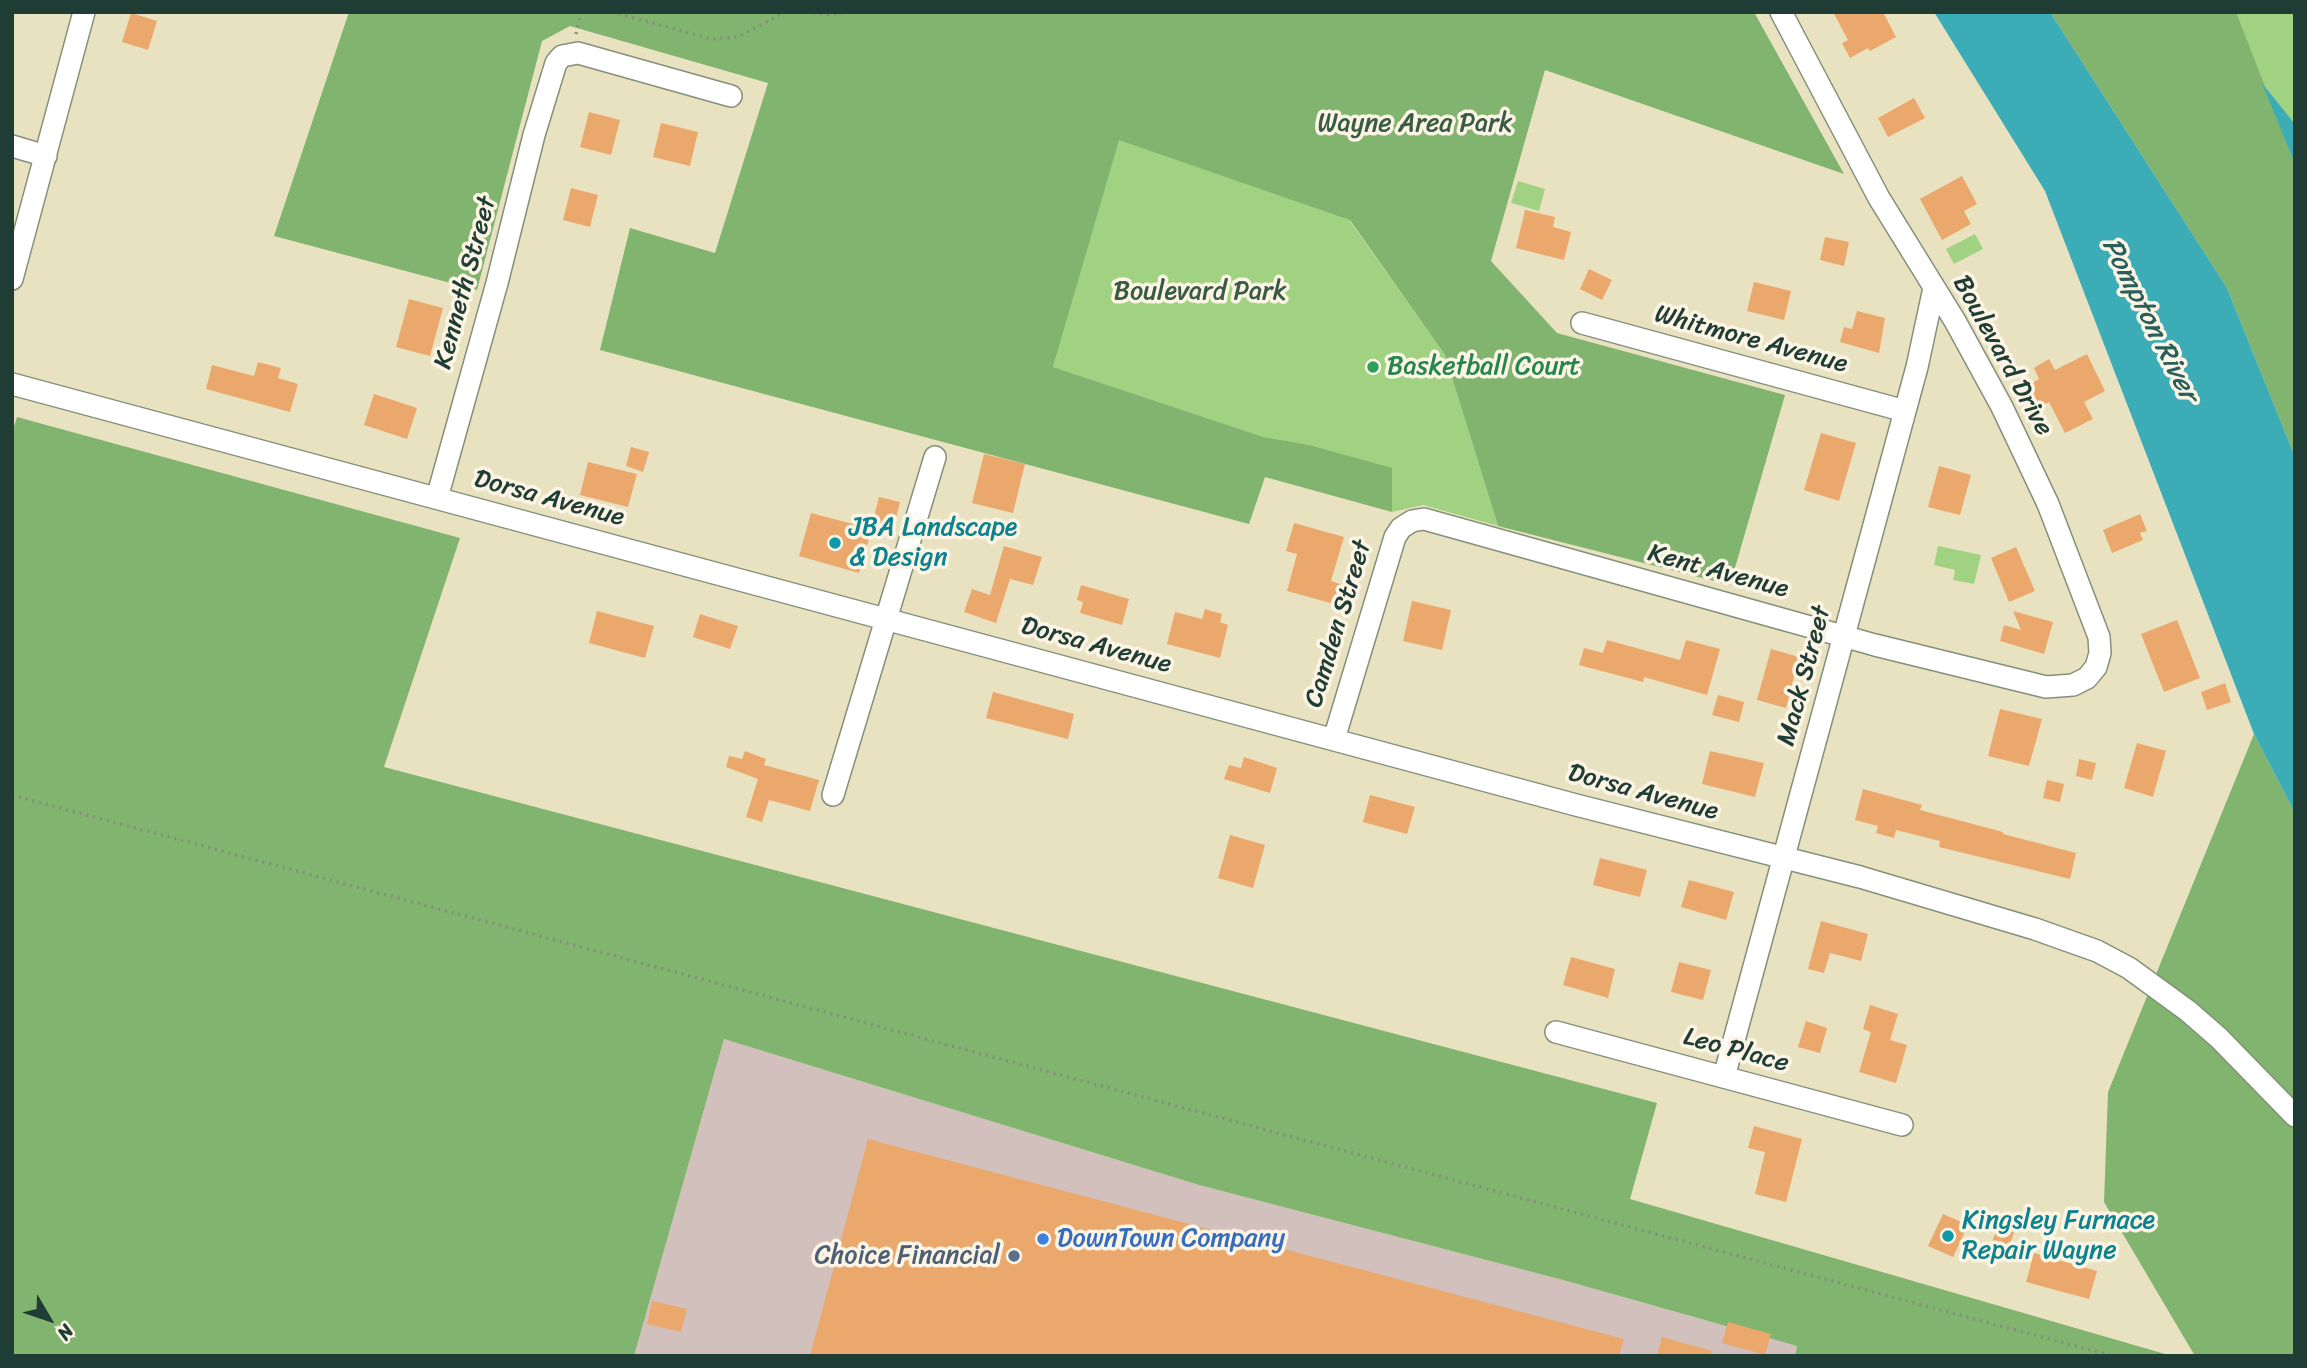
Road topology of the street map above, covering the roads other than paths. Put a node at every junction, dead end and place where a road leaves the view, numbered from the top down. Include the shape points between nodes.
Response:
1 (84, 12) edge
2 (1780, 12) edge
3 (731, 96) dead end
4 (12, 146) edge
5 (46, 156) junction
6 (12, 279) edge
7 (1934, 288) junction
8 (1582, 323) dead end
9 (12, 384) edge
10 (1905, 411) junction
11 (935, 457) dead end
12 (436, 498) junction
13 (1401, 528) joint
14 (887, 621) junction
15 (1844, 636) junction
16 (2021, 681) joint
17 (1334, 739) junction
18 (833, 795) dead end
19 (1784, 857) junction
20 (1556, 1032) dead end
21 (1724, 1077) junction
22 (2295, 1116) edge
23 (1902, 1125) dead end

1 - 5 street
2 - 7 street, Boulevard Drive via 1879,198
3 - 12 street, Kenneth Street via 571,53 556,63
4 - 5 street
5 - 6 street
7 - 10 street, Mack Street
7 - 16 street, Boulevard Drive via 2048,504 2099,636 2096,667 2087,678 2057,688
8 - 10 street, Whitmore Avenue
9 - 12 street, Dorsa Avenue
10 - 15 street, Mack Street
11 - 14 street
12 - 14 street, Dorsa Avenue
13 - 15 street, Kent Avenue via 1424,519
13 - 17 street, Camden Street
14 - 17 street, Dorsa Avenue
14 - 18 street
15 - 16 street, Kent Avenue
15 - 19 street, Mack Street
17 - 19 street, Dorsa Avenue
19 - 21 street, Mack Street
19 - 22 street, Dorsa Avenue via 2097,951 2129,968 2219,1038
20 - 21 street, Leo Place
21 - 23 street, Leo Place

